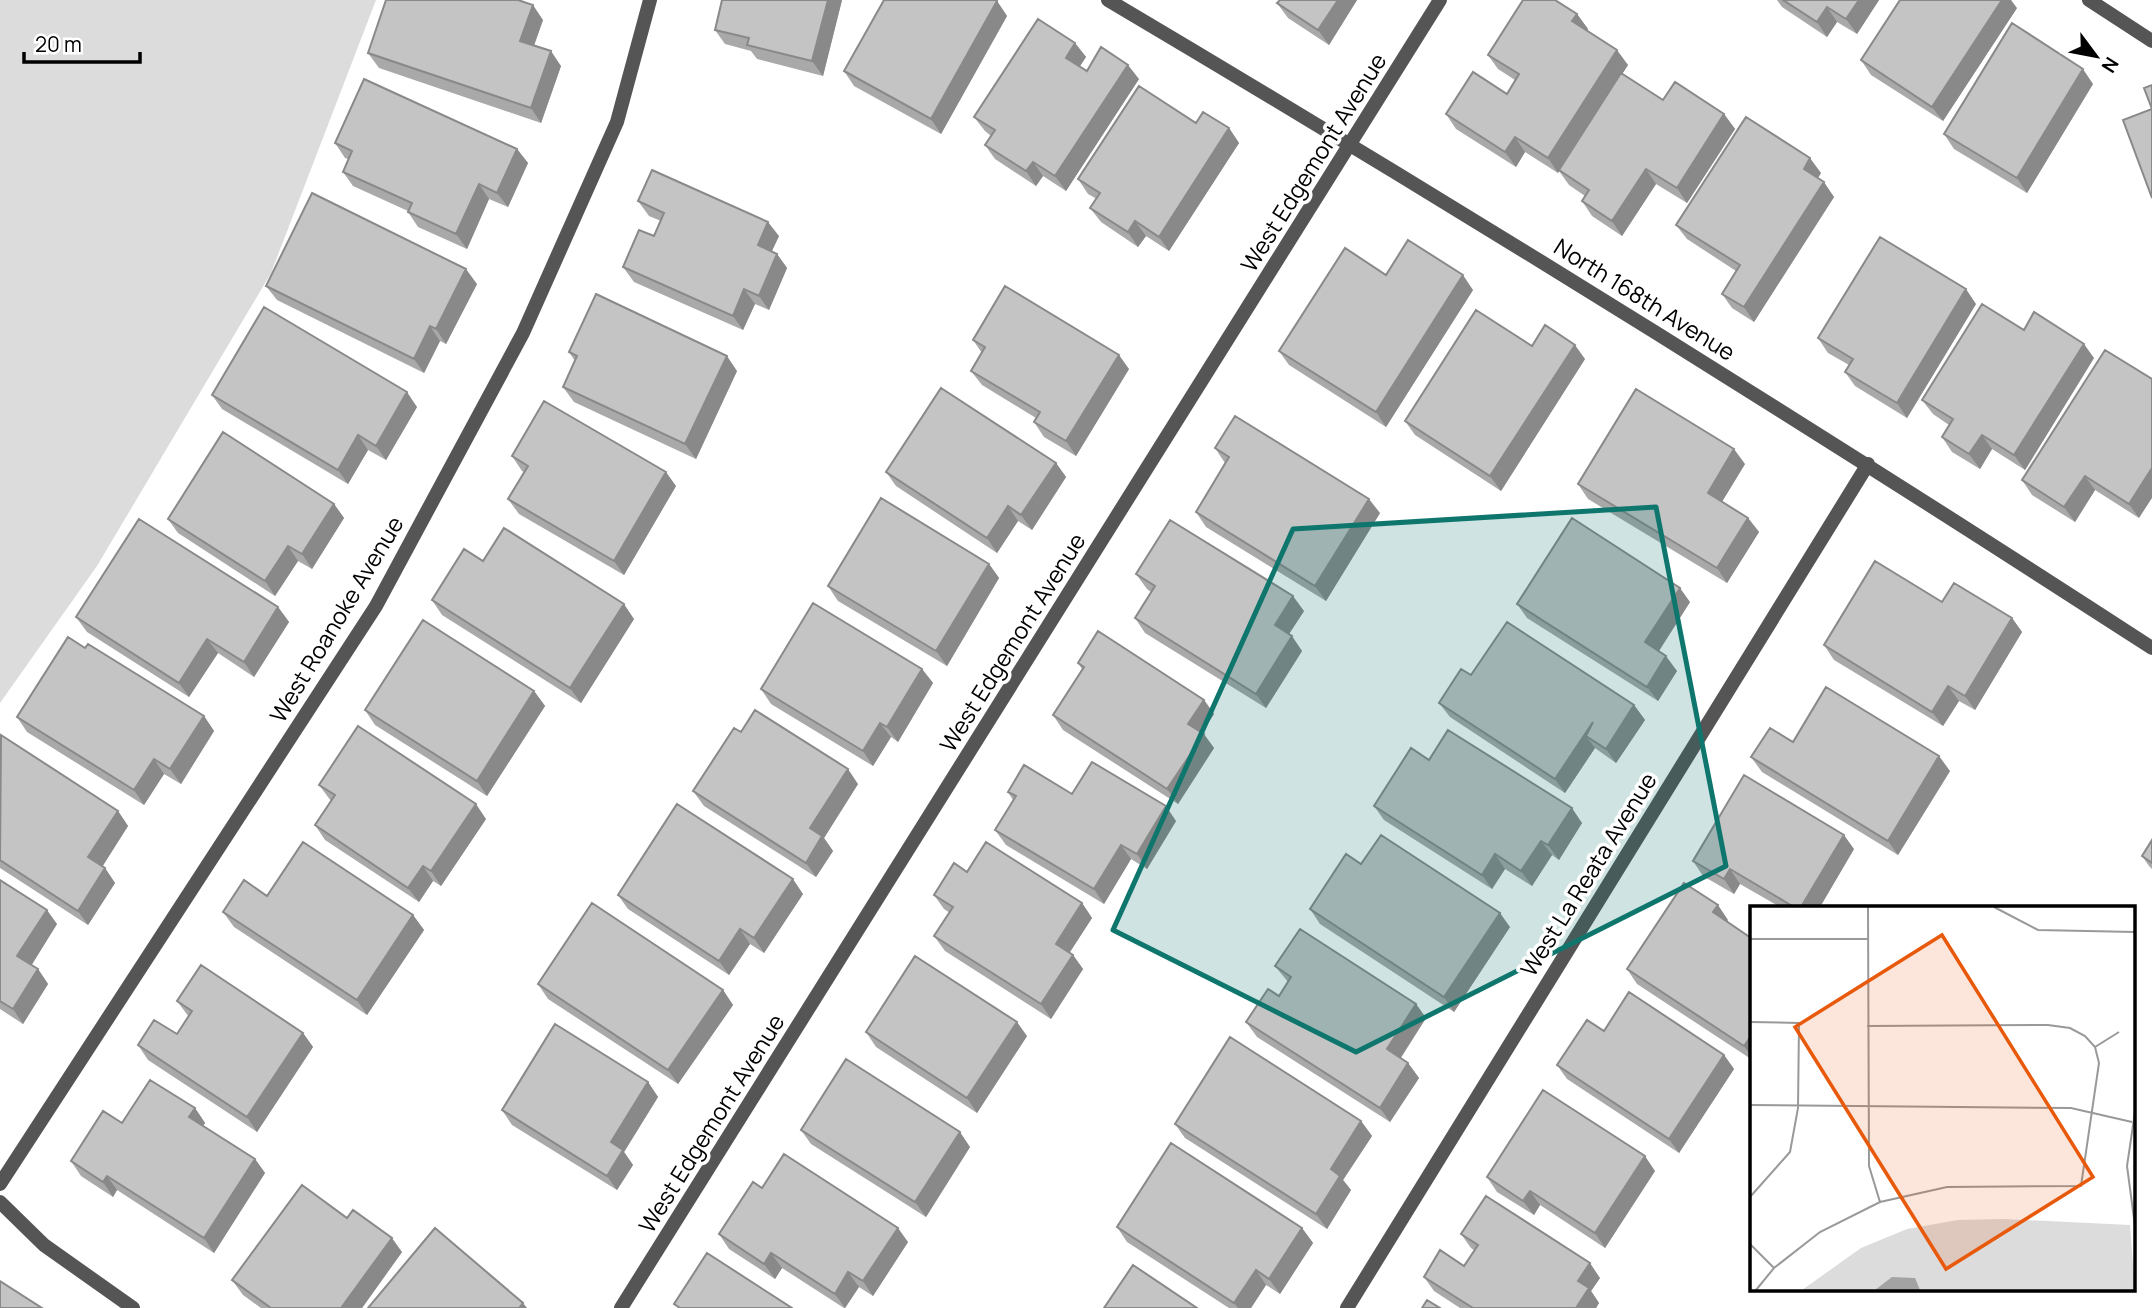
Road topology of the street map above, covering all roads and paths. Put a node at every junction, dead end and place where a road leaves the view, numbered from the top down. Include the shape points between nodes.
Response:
1 (650, 0) edge
2 (1108, 0) edge
3 (1440, 0) edge
4 (2089, 0) edge
5 (2152, 41) edge
6 (1351, 144) junction
7 (1868, 464) junction
8 (2152, 648) edge
9 (0, 1184) edge
10 (0, 1202) edge
11 (133, 1308) edge
12 (621, 1308) edge
13 (1347, 1308) edge

1 - 9 street, West Roanoke Avenue via 617,122 529,321 376,607
2 - 6 street, North 168th Avenue
3 - 6 street, West Edgemont Avenue
4 - 5 street
6 - 7 street, North 168th Avenue
6 - 12 street, West Edgemont Avenue
7 - 8 street, North 168th Avenue
7 - 13 street, West La Reata Avenue
10 - 11 street via 44,1245

